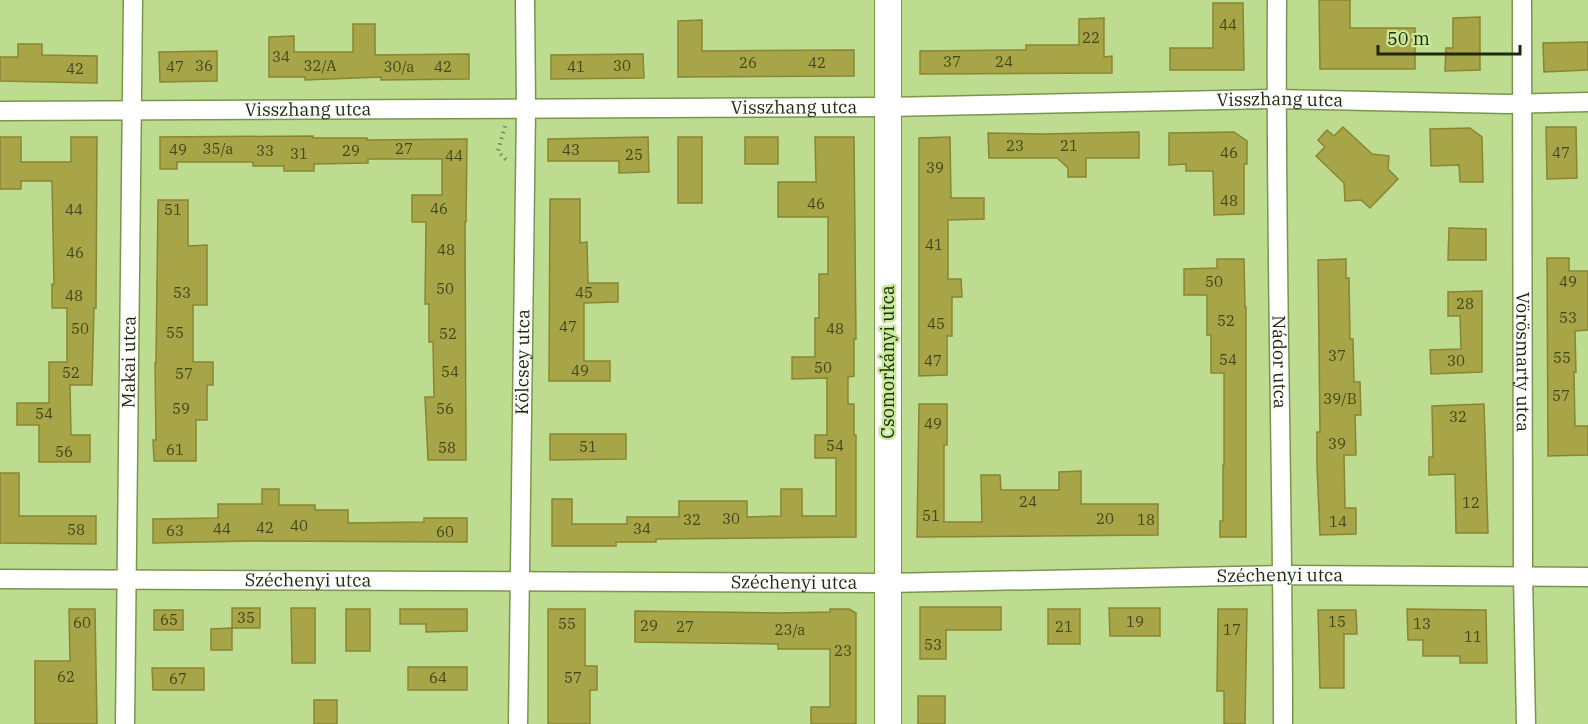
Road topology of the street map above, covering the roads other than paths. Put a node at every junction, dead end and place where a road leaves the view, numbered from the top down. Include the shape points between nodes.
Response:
1 (133, 0) edge
2 (525, 0) edge
3 (888, 0) edge
4 (1277, 0) edge
5 (1522, 0) edge
6 (1276, 99) junction
7 (1588, 102) edge
8 (1523, 104) junction
9 (888, 107) junction
10 (526, 108) junction
11 (0, 111) edge
12 (133, 111) junction
13 (1283, 575) junction
14 (1523, 577) junction
15 (1588, 577) edge
16 (0, 579) edge
17 (127, 580) junction
18 (520, 582) junction
19 (888, 583) junction
20 (125, 724) edge
21 (519, 724) edge
22 (888, 724) edge
23 (1283, 724) edge
24 (1526, 724) edge

1 - 12 street, Makai utca
2 - 10 street, Kölcsey utca
3 - 9 street, Csomorkányi utca
4 - 6 street, Nádor utca
5 - 8 street, Vörösmarty utca
6 - 8 street, Visszhang utca
6 - 9 street, Visszhang utca
6 - 13 street, Nádor utca
7 - 8 street, Visszhang utca
8 - 14 street, Vörösmarty utca
9 - 10 street, Visszhang utca
9 - 19 street, Csomorkányi utca
10 - 12 street, Visszhang utca
10 - 18 street, Kölcsey utca
11 - 12 street, Visszhang utca
12 - 17 street, Makai utca
13 - 14 street, Széchenyi utca
13 - 19 street, Széchenyi utca
13 - 23 street, Nádor utca
14 - 15 street, Széchenyi utca
14 - 24 street, Vörösmarty utca
16 - 17 street, Széchenyi utca
17 - 18 street, Széchenyi utca
17 - 20 street, Makai utca
18 - 19 street, Széchenyi utca
18 - 21 street, Kölcsey utca
19 - 22 street, Csomorkányi utca

